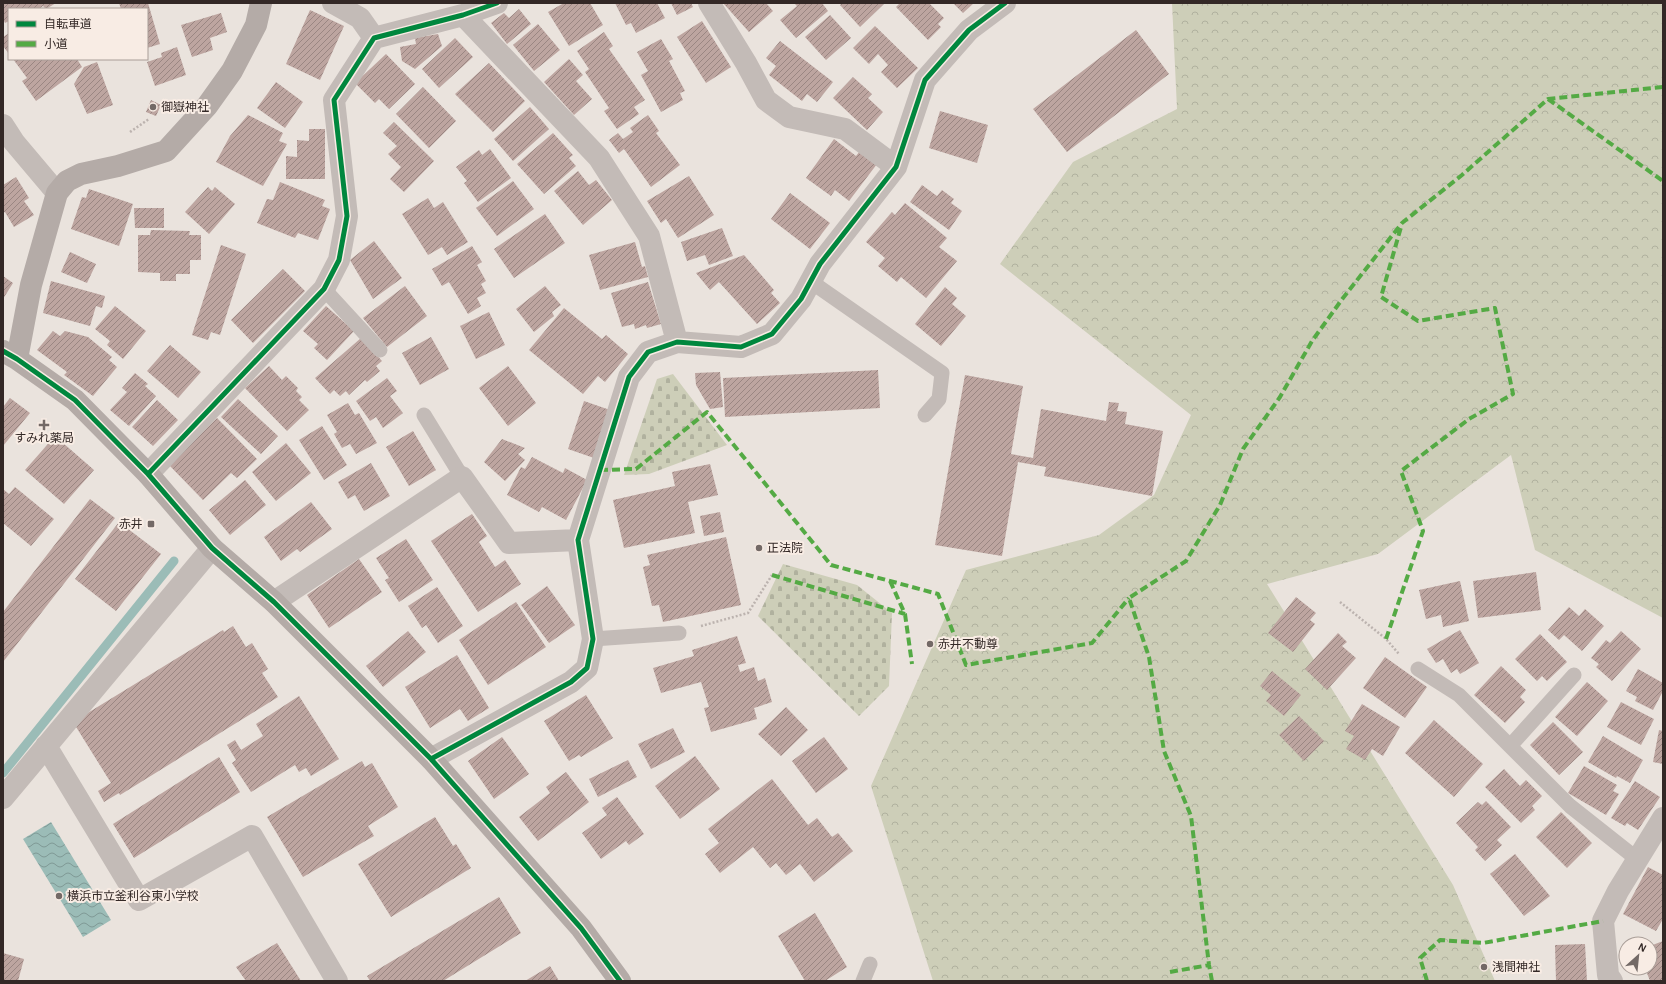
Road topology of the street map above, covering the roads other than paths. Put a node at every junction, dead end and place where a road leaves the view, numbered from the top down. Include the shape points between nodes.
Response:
1 (261, 3) edge
2 (333, 3) edge
3 (497, 3) edge
4 (709, 3) edge
5 (1005, 3) edge
6 (463, 16) junction
7 (374, 38) junction
8 (3, 125) edge
9 (896, 167) junction
10 (57, 193) junction
11 (810, 282) junction
12 (324, 289) junction
13 (677, 342) junction
14 (380, 350) dead end
15 (10, 355) edge
16 (424, 415) dead end
17 (925, 415) dead end
18 (148, 474) junction
19 (462, 477) junction
20 (578, 540) junction
21 (212, 548) junction
22 (274, 602) junction
23 (679, 633) road end
24 (593, 639) junction
25 (1418, 669) road end
26 (1574, 675) dead end
27 (1511, 745) junction
28 (46, 746) junction
29 (431, 759) junction
30 (3, 798) edge
31 (1663, 818) edge
32 (1636, 859) junction
33 (870, 964) dead end
34 (337, 981) edge
35 (620, 981) edge
36 (863, 981) edge
37 (1612, 981) edge

1 - 10 street via 256,25 232,71 207,106 166,151 81,174 67,181
2 - 7 street via 360,18
3 - 6 street
4 - 9 street via 766,100 789,117 846,129
5 - 9 street via 969,30 925,80
6 - 7 street
6 - 13 street via 599,158 649,236
7 - 12 street via 334,100 347,216 339,260
8 - 10 street
9 - 11 street via 820,264
10 - 15 street
11 - 13 street via 772,334 741,347
11 - 17 lane via 942,373 939,399
12 - 14 lane
12 - 18 street
13 - 20 street via 648,352 629,377
15 - 18 street via 75,400
16 - 19 lane
18 - 21 street
19 - 20 street via 509,543
19 - 22 street
20 - 24 street
21 - 22 street
21 - 28 street
22 - 29 street
23 - 24 lane
24 - 29 street via 587,668 572,682
25 - 27 lane via 1459,695
26 - 27 lane
27 - 32 lane via 1570,806
28 - 30 street
28 - 34 street via 139,900 252,836
29 - 35 street via 581,928
31 - 32 street
32 - 37 street via 1604,922 1608,975
33 - 36 lane

